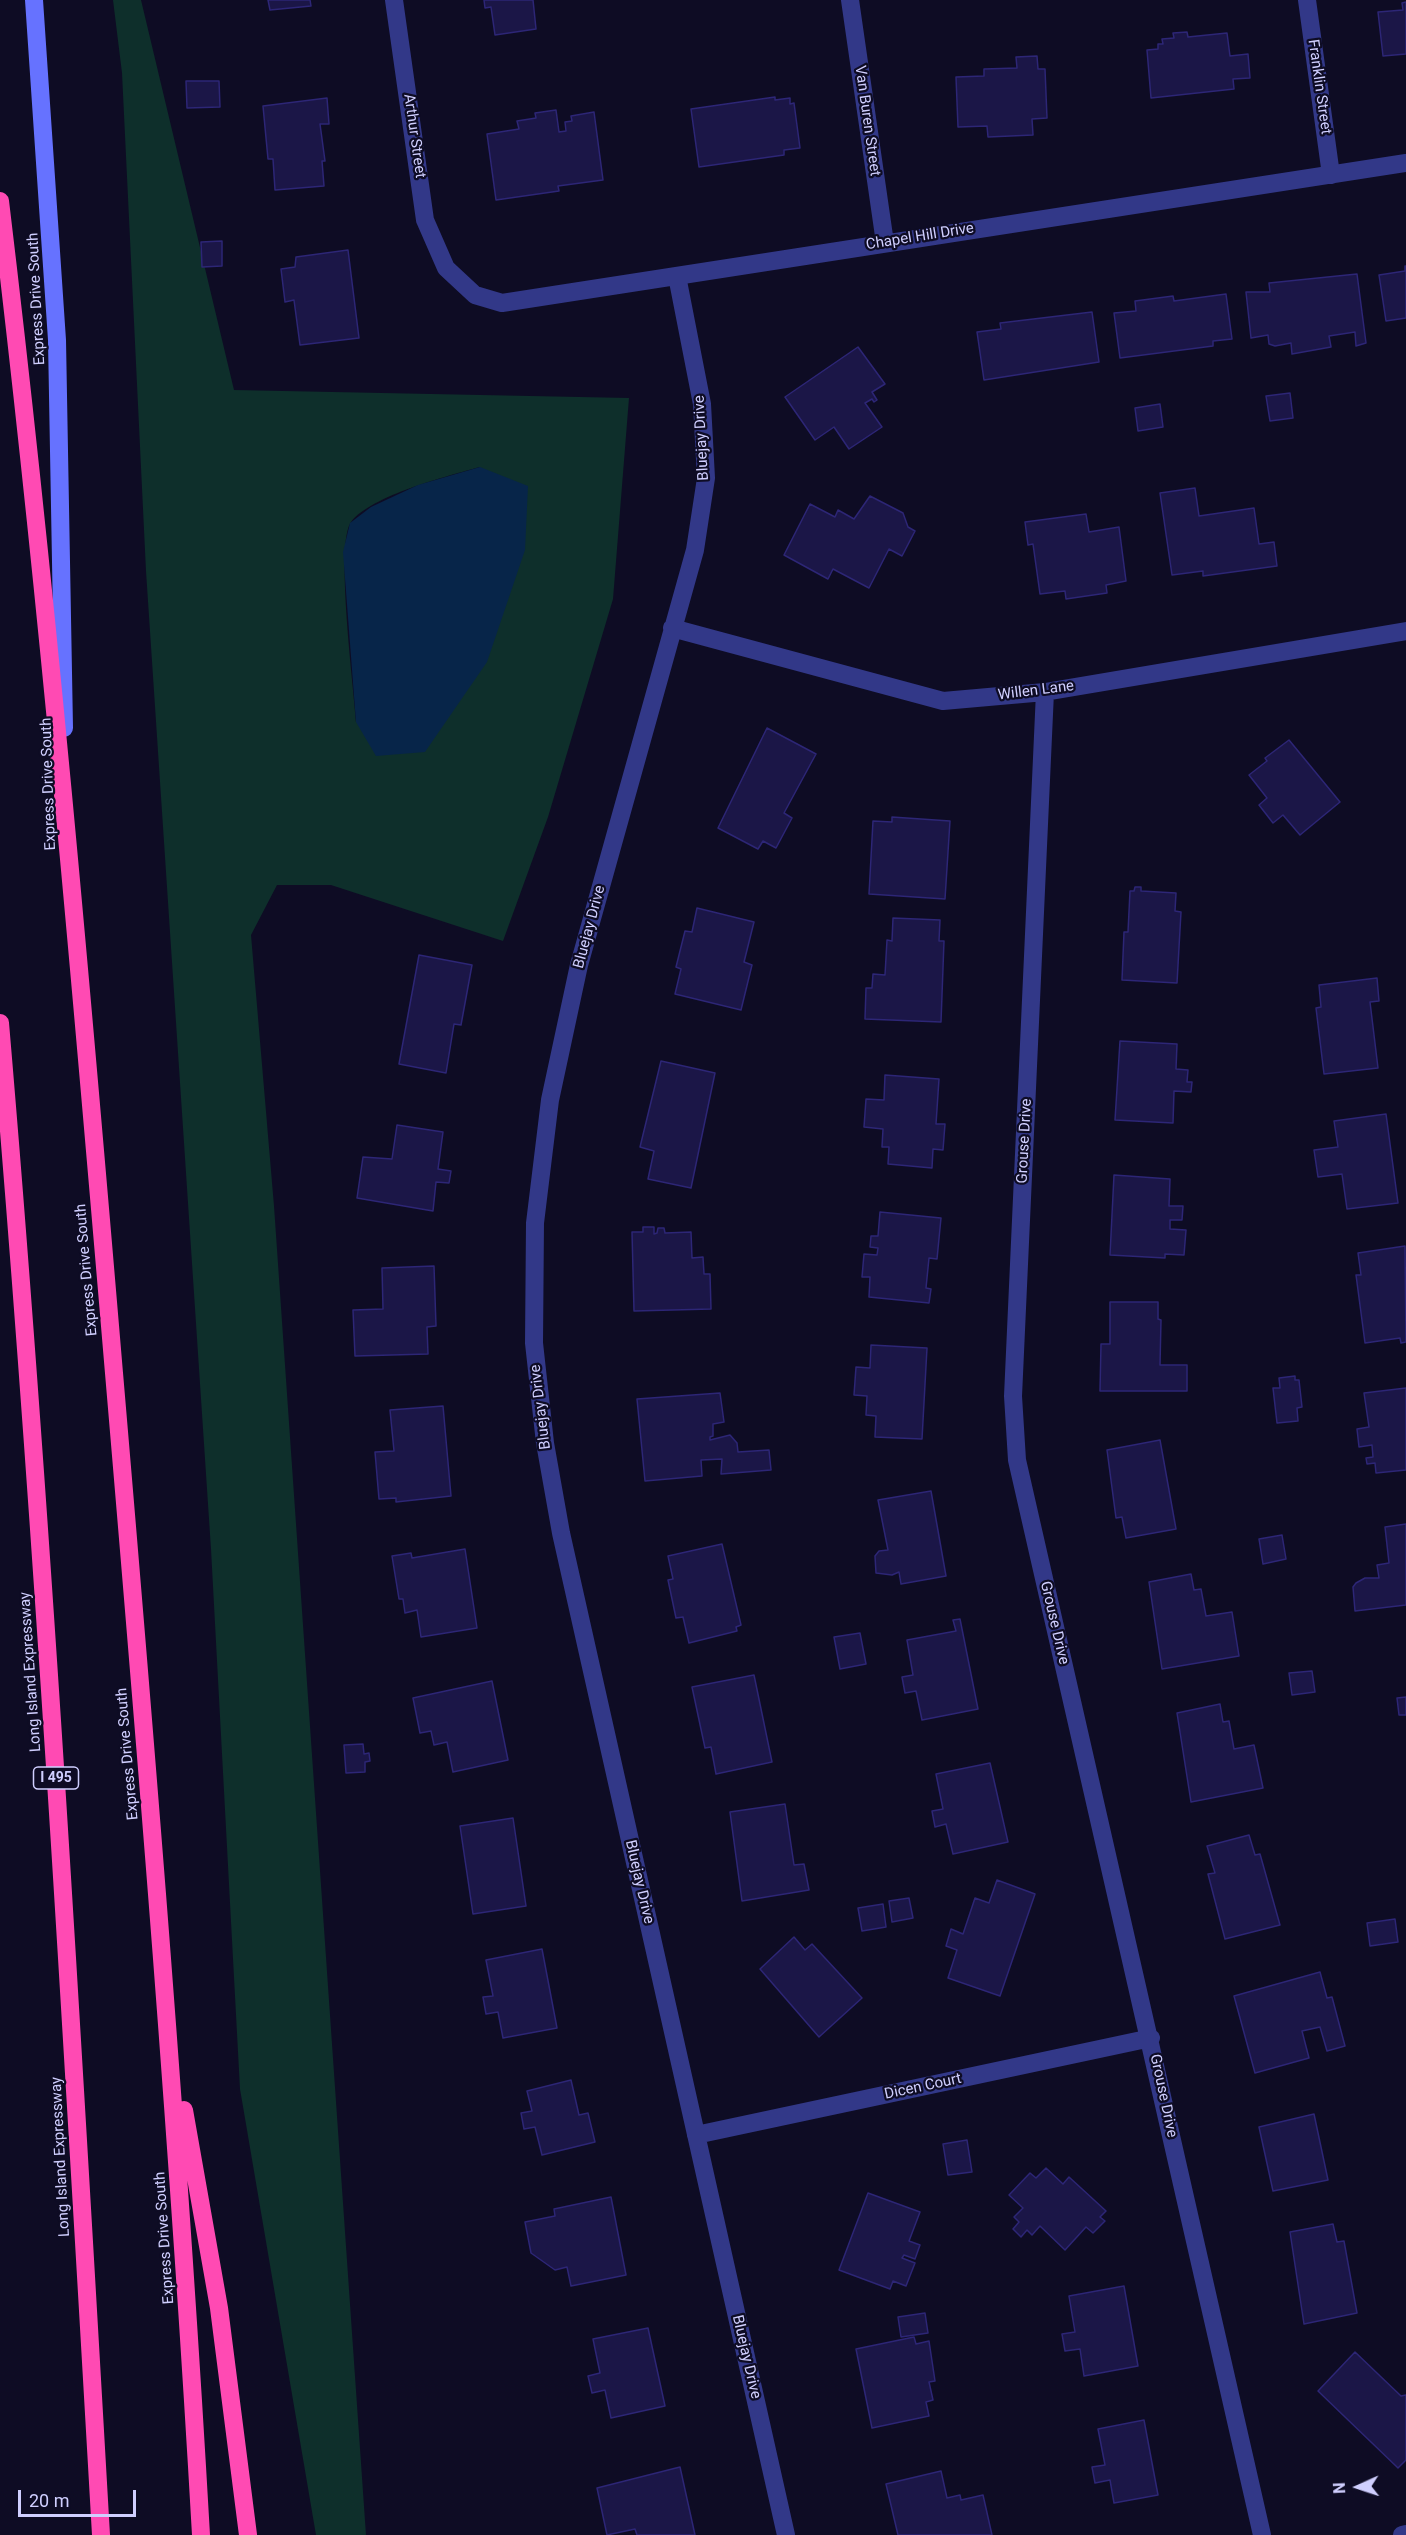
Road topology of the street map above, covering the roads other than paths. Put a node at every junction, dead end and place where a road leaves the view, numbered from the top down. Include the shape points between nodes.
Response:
1 (34, 0) edge
2 (394, 0) edge
3 (850, 0) edge
4 (1307, 0) edge
5 (1406, 163) edge
6 (1331, 175) junction
7 (0, 201) edge
8 (885, 243) junction
9 (446, 268) joint
10 (677, 276) junction
11 (672, 628) junction
12 (1406, 632) edge
13 (1045, 692) junction
14 (65, 802) junction
15 (0, 1023) edge
16 (168, 2017) junction
17 (1151, 2038) junction
18 (696, 2135) junction
19 (100, 2535) edge
20 (201, 2535) edge
21 (248, 2535) edge
22 (786, 2535) edge
23 (1262, 2535) edge

1 - 14 main road, Express Drive South via 57,340
2 - 9 street, Arthur Street via 425,220
3 - 8 street, Van Buren Street
4 - 6 street, Franklin Street
5 - 6 street, Chapel Hill Drive
6 - 8 street, Chapel Hill Drive
7 - 14 highway
8 - 10 street, Chapel Hill Drive
9 - 10 street, Chapel Hill Drive via 475,295 502,303
10 - 11 street, Bluejay Drive via 702,404 706,478 695,550
11 - 13 street, Willen Lane via 943,700
11 - 18 street, Bluejay Drive via 579,965 550,1100 535,1223 534,1343 545,1443 561,1533
12 - 13 street, Willen Lane
13 - 17 street, Grouse Drive via 1013,1396 1017,1460
14 - 16 highway, Express Drive South
15 - 19 highway, Long Island Expressway / I 495 via 30,1381
16 - 20 highway, Express Drive South
16 - 21 highway via 219,2308
17 - 18 street, Dicen Court
17 - 23 street, Grouse Drive
18 - 22 street, Bluejay Drive

